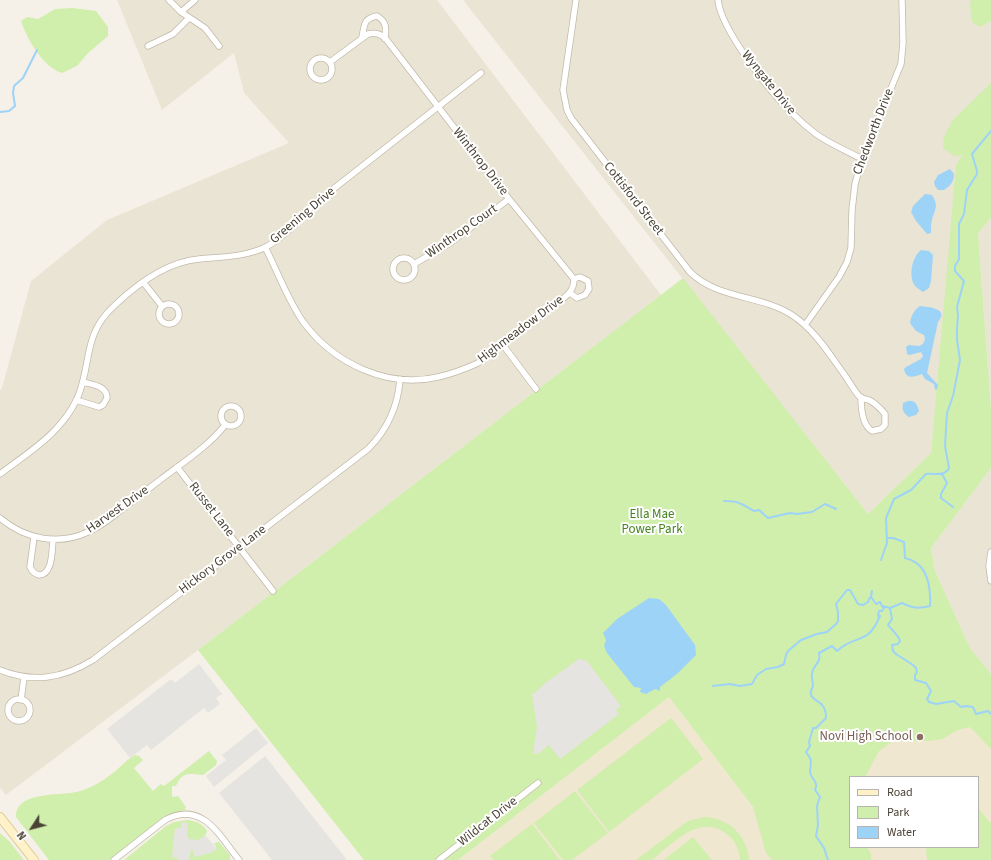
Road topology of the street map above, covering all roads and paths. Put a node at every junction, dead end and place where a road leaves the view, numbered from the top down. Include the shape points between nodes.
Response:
1 (169, 0) edge
2 (195, 0) edge
3 (576, 0) edge
4 (718, 0) edge
5 (902, 0) edge
6 (180, 12) junction
7 (189, 18) junction
8 (362, 37) junction
9 (385, 39) junction
10 (148, 46) dead end
11 (219, 46) dead end
12 (330, 62) dead end
13 (481, 73) dead end
14 (438, 107) junction
15 (862, 159) junction
16 (509, 199) junction
17 (265, 247) junction
18 (414, 264) dead end
19 (143, 282) junction
20 (574, 282) junction
21 (570, 293) junction
22 (162, 306) dead end
23 (805, 325) junction
24 (503, 345) junction
25 (400, 379) junction
26 (83, 382) junction
27 (536, 390) dead end
28 (861, 397) junction
29 (76, 400) junction
30 (225, 425) dead end
31 (177, 467) junction
32 (0, 474) edge
33 (0, 518) edge
34 (34, 537) junction
35 (53, 540) junction
36 (240, 547) junction
37 (991, 552) edge
38 (991, 581) edge
39 (273, 591) dead end
40 (0, 670) edge
41 (24, 677) junction
42 (20, 700) dead end
43 (538, 783) dead end
44 (0, 818) edge
45 (34, 860) edge
46 (114, 860) edge
47 (239, 860) edge
48 (439, 860) edge

1 - 6 street
2 - 6 street
3 - 23 street, Cottisford Street via 563,90 571,118 697,279 716,289 779,308
4 - 15 street, Wyngate Drive via 722,15 739,46 793,115 818,135
5 - 15 street, Chedworth Drive via 901,64
6 - 7 street
7 - 10 street via 174,34
7 - 11 street via 205,28
8 - 9 street, Winthrop Drive via 374,32
8 - 9 street, Winthrop Drive via 365,22 377,16 386,25
8 - 12 street
9 - 14 street, Winthrop Drive
13 - 14 street, Greening Drive
14 - 16 street, Winthrop Drive
14 - 17 street, Greening Drive via 317,202 286,234
15 - 23 street, Chedworth Drive via 855,184 848,262
16 - 18 street, Winthrop Court via 450,243
16 - 20 street, Winthrop Drive
17 - 19 street, Greening Drive via 234,256 186,261 166,268
17 - 25 street, Highmeadow Drive via 299,316 321,342 347,362 361,369
19 - 22 street
19 - 26 street, Greening Drive via 114,306 100,322 90,345
20 - 21 street, Highmeadow Drive
20 - 21 street via 580,276 588,281 589,289 585,295 577,298
21 - 24 street, Highmeadow Drive
23 - 28 street, Cottisford Street
24 - 25 street, Highmeadow Drive via 478,363 436,378
24 - 27 street
25 - 36 street, Hickory Grove Lane via 393,414 373,444
26 - 29 street, Greening Drive
26 - 29 street via 103,388 107,398 99,407
28 - 28 street via 867,426 872,431 881,429 885,425 885,414 878,406
29 - 32 street, Greening Drive via 64,420 49,436
30 - 31 street, Harvest Drive
31 - 35 street, Harvest Drive via 99,526 76,537
31 - 36 street, Russet Lane
33 - 34 street, Harvest Drive via 22,533
34 - 35 street, Harvest Drive
34 - 35 street via 30,567 33,572 39,574 44,574 49,568
36 - 39 street, Russet Lane
36 - 41 street, Hickory Grove Lane via 93,660 83,666 51,676
37 - 38 street
40 - 41 street, Hickory Grove Lane
41 - 42 street
43 - 48 street, Wildcat Drive
44 - 45 main road
46 - 47 street via 165,820 172,816 190,814 205,819

